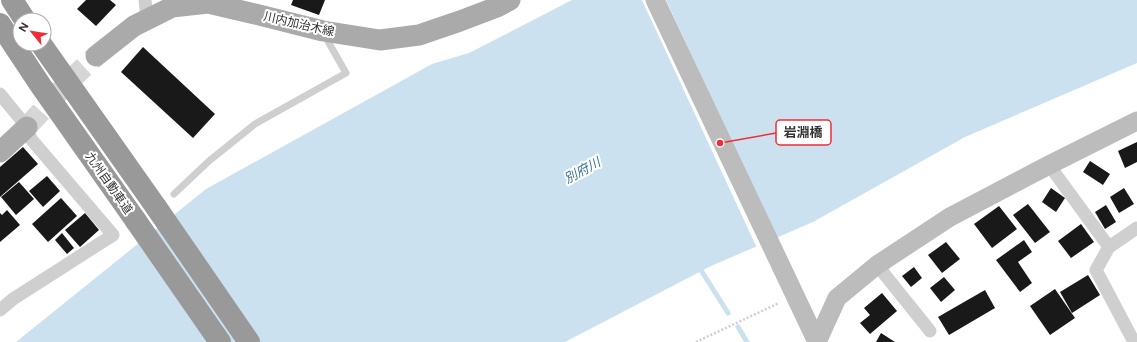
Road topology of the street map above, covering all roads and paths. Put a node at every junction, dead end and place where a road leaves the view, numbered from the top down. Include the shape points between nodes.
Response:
1 (12, 0) edge
2 (510, 0) edge
3 (655, 0) edge
4 (146, 10) edge
5 (20, 12) edge
6 (0, 24) edge
7 (323, 31) junction
8 (47, 52) edge
9 (96, 56) tunnel mouth
10 (0, 94) edge
11 (1137, 121) edge
12 (27, 127) junction
13 (0, 152) edge
14 (1049, 165) junction
15 (174, 194) dead end
16 (1137, 228) edge
17 (1109, 247) junction
18 (877, 265) junction
19 (793, 290) junction
20 (0, 310) edge
21 (930, 331) dead end
22 (220, 342) edge
23 (249, 342) edge
24 (696, 342) edge
25 (817, 342) edge
26 (1134, 342) edge

1 - 5 highway
2 - 7 main road, 川内加治木線 via 482,13 419,35 380,40
3 - 19 street
4 - 7 main road, 川内加治木線 via 208,3
4 - 9 main road, 川内加治木線 via 134,26
6 - 22 highway, 九州自動車道, bridge
7 - 15 lane via 346,73 255,124 209,161
8 - 23 highway, 九州自動車道, bridge
10 - 12 street
11 - 14 street
12 - 13 main road
12 - 20 street via 31,139 113,235
14 - 17 street
14 - 18 street via 950,217
16 - 17 street
17 - 26 street via 1096,270
18 - 21 street
18 - 25 street via 837,298
19 - 24 path
19 - 25 street

